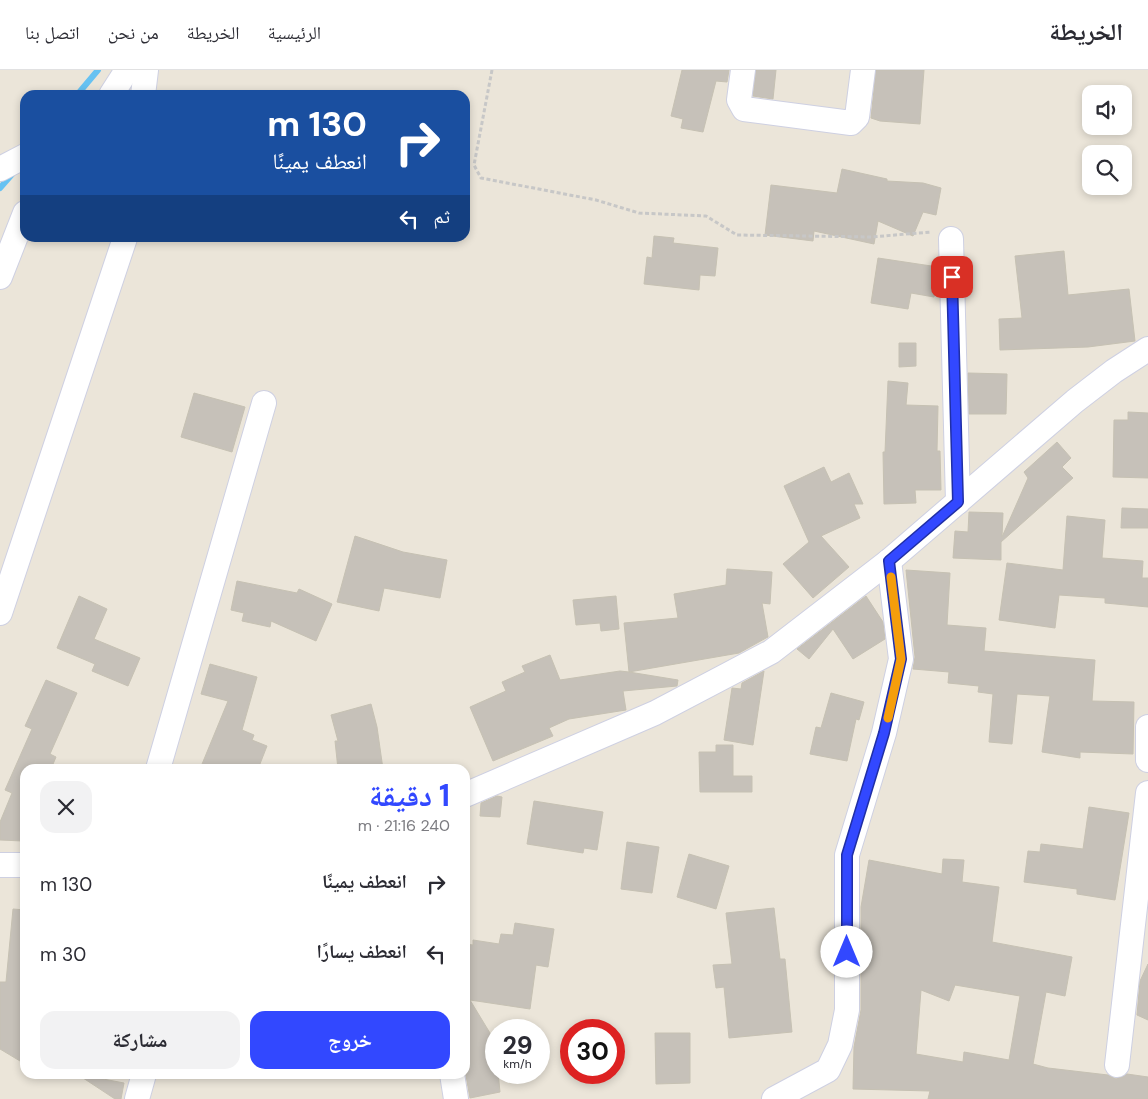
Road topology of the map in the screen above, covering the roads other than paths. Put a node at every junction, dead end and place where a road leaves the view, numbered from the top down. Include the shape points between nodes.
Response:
1 (127, 70) edge
2 (146, 70) edge
3 (743, 70) edge
4 (863, 70) edge
5 (114, 90) edge
6 (144, 90) edge
7 (20, 159) edge
8 (0, 169) edge
9 (20, 226) edge
10 (951, 239) road end
11 (124, 242) edge
12 (0, 277) edge
13 (1148, 349) edge
14 (264, 403) dead end
15 (958, 502) junction
16 (889, 561) junction
17 (0, 613) edge
18 (1148, 727) edge
19 (1148, 760) edge
20 (159, 764) edge
21 (470, 792) edge
22 (1148, 793) edge
23 (0, 865) edge
24 (20, 865) edge
25 (1117, 1065) dead end
26 (143, 1079) edge
27 (453, 1079) edge
28 (137, 1099) edge
29 (456, 1099) edge
30 (774, 1099) edge

1 - 5 street
2 - 6 street
3 - 4 street via 739,100 744,109 850,124 857,117
7 - 8 street
9 - 12 street
10 - 15 street
11 - 17 street
13 - 15 street via 1075,401
14 - 20 street
15 - 16 street
16 - 21 street via 771,652 655,713
16 - 30 street via 901,659 884,733 847,855 848,1010 840,1045 828,1070
18 - 19 street
22 - 25 street
23 - 24 street
26 - 28 street
27 - 29 street

